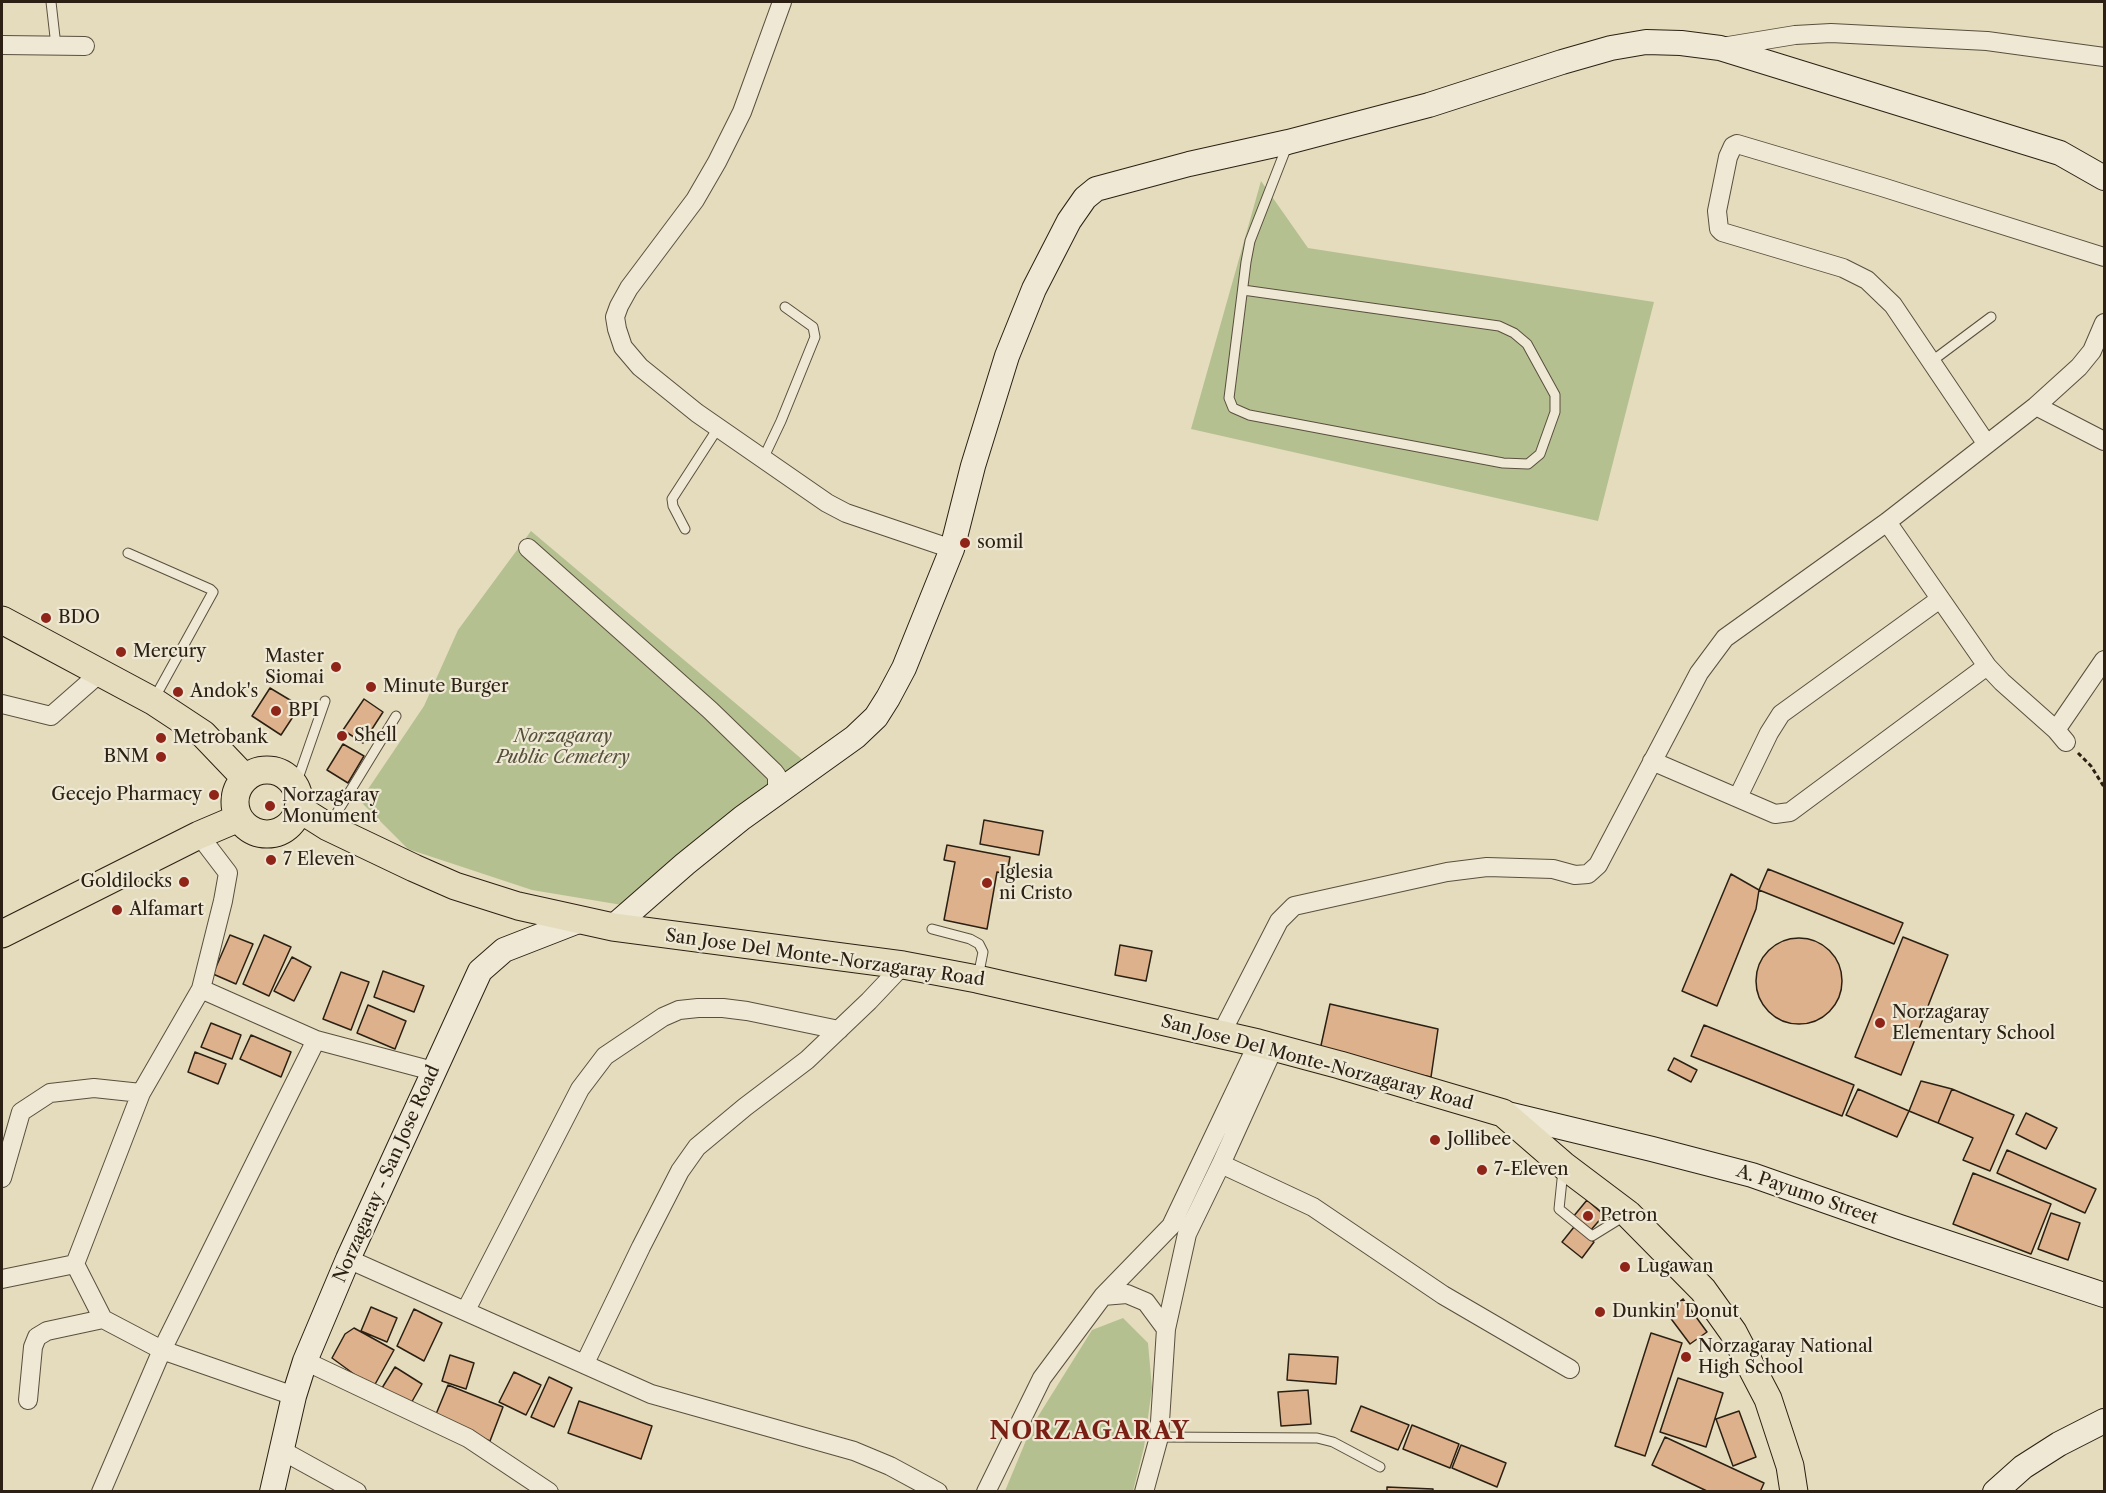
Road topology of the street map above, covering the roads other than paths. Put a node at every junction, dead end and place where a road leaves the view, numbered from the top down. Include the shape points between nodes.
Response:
1 (51, 2) edge
2 (782, 2) edge
3 (2, 45) edge
4 (56, 46) junction
5 (85, 46) dead end
6 (1720, 48) junction
7 (2104, 57) edge
8 (1288, 142) junction
9 (2104, 178) edge
10 (2104, 257) edge
11 (1243, 290) junction
12 (785, 307) dead end
13 (1991, 317) dead end
14 (2104, 323) edge
15 (1932, 361) junction
16 (2036, 406) junction
17 (718, 428) junction
18 (2104, 441) edge
19 (1986, 443) junction
20 (764, 459) junction
21 (1887, 522) junction
22 (685, 529) dead end
23 (528, 548) dead end
24 (952, 549) junction
25 (128, 553) dead end
26 (1940, 599) junction
27 (2, 620) edge
28 (2104, 660) edge
29 (1987, 666) junction
30 (100, 673) junction
31 (153, 701) junction
32 (325, 701) dead end
33 (2, 704) edge
34 (396, 716) dead end
35 (1652, 761) junction
36 (245, 778) junction
37 (777, 793) junction
38 (1738, 797) junction
39 (296, 798) junction
40 (239, 818) junction
41 (328, 827) junction
42 (199, 835) junction
43 (581, 920) junction
44 (613, 927) junction
45 (932, 929) dead end
46 (2, 934) edge
47 (903, 965) junction
48 (977, 979) junction
49 (201, 989) junction
50 (839, 1030) junction
51 (1221, 1034) junction
52 (316, 1040) junction
53 (1266, 1045) junction
54 (433, 1071) junction
55 (141, 1092) junction
56 (1503, 1113) junction
57 (1221, 1164) junction
58 (1563, 1165) junction
59 (2, 1178) edge
60 (1628, 1214) junction
61 (348, 1259) junction
62 (75, 1264) junction
63 (2, 1279) edge
64 (2104, 1295) edge
65 (1102, 1296) junction
66 (466, 1310) junction
67 (103, 1319) junction
68 (1166, 1329) junction
69 (162, 1350) junction
70 (305, 1361) junction
71 (585, 1363) junction
72 (1570, 1369) dead end
73 (294, 1396) junction
74 (28, 1400) dead end
75 (2104, 1421) edge
76 (1159, 1437) junction
77 (281, 1450) junction
78 (1380, 1467) dead end
79 (101, 1491) edge
80 (272, 1491) edge
81 (357, 1491) edge
82 (549, 1491) edge
83 (938, 1491) edge
84 (986, 1491) edge
85 (1144, 1491) edge
86 (1794, 1491) edge
87 (1995, 1491) edge

1 - 4 lane
2 - 17 street via 742,112 717,162 695,200 629,288 615,317 623,347 640,367
3 - 4 street
4 - 5 street
6 - 7 street via 1831,33 1987,41
6 - 8 street via 1646,42 1611,48 1429,105
6 - 9 street via 2051,150
8 - 11 lane via 1250,242
8 - 24 street via 1111,184 1085,198 1034,289 1007,356
10 - 15 street via 1882,187 1733,146 1717,211 1719,229 1844,268 1867,280 1893,305
11 - 11 lane via 1229,398 1233,408 1249,415 1503,463 1528,464 1540,454 1555,412 1555,395 1527,344 1514,333 1499,326
12 - 20 lane via 813,327 815,337
13 - 15 lane
14 - 16 street via 2092,351 2079,367
15 - 19 street
16 - 18 street
16 - 19 street
17 - 20 street
17 - 22 lane via 672,499
19 - 21 street
20 - 24 street via 846,513
21 - 26 street
21 - 35 street via 1725,638 1698,673
23 - 37 street via 774,772
24 - 37 street via 904,668 876,717 855,737
25 - 31 lane via 213,592
26 - 29 street
26 - 38 street via 1781,714
27 - 30 main road
28 - 29 street via 2061,736
29 - 38 street via 1790,812 1775,814
30 - 31 main road
30 - 33 street via 51,716
31 - 36 main road via 203,734
32 - 39 lane
34 - 41 lane
35 - 38 street
35 - 51 street via 1598,865 1588,874 1487,867 1447,872 1294,906 1279,921
36 - 39 main road via 264,770 274,771 286,777
36 - 40 main road via 235,796
37 - 44 street via 685,864
39 - 40 main road via 294,819 287,827 269,834 252,830
39 - 41 main road, San Jose Del Monte-Norzagaray Road
40 - 42 main road
41 - 43 main road, San Jose Del Monte-Norzagaray Road via 455,886
42 - 46 main road
42 - 49 street via 228,873
43 - 44 main road, San Jose Del Monte-Norzagaray Road
43 - 54 street, Norzagaray - San Jose Road via 504,950 489,961 480,971
44 - 47 main road, San Jose Del Monte-Norzagaray Road
45 - 48 lane via 979,944 983,952
47 - 48 main road, San Jose Del Monte-Norzagaray Road
47 - 50 street
48 - 51 main road, San Jose Del Monte-Norzagaray Road
49 - 52 street
49 - 55 street
50 - 66 street via 747,1011 679,1010 605,1056 580,1089
50 - 71 street via 697,1147 680,1171
51 - 53 main road, San Jose Del Monte-Norzagaray Road
52 - 54 street
52 - 69 street
53 - 56 main road, San Jose Del Monte-Norzagaray Road
53 - 57 street
53 - 65 street via 1171,1226
54 - 61 street, Norzagaray - San Jose Road
55 - 59 street via 94,1088 50,1093 21,1112
55 - 62 street
56 - 58 main road
56 - 64 street, A. Payumo Street via 1752,1175
57 - 68 street via 1187,1234
57 - 72 street via 1313,1207 1443,1295
58 - 60 main road
58 - 60 lane via 1559,1209 1592,1236
60 - 86 main road via 1703,1290 1733,1332 1768,1399
61 - 66 street
61 - 70 street, Norzagaray - San Jose Road
62 - 63 street
62 - 67 street
65 - 68 street via 1127,1294 1146,1302
65 - 84 street via 1042,1378
66 - 71 street
67 - 69 street
67 - 74 street via 47,1331 37,1337
68 - 76 street
69 - 73 street
69 - 79 street
70 - 73 street, Norzagaray - San Jose Road
70 - 82 street via 468,1438
71 - 83 street via 674,1402 864,1455
73 - 77 street, Norzagaray - San Jose Road
75 - 87 street via 2023,1467
76 - 78 lane via 1317,1438 1333,1442
76 - 85 street
77 - 80 street, Norzagaray - San Jose Road
77 - 81 street

